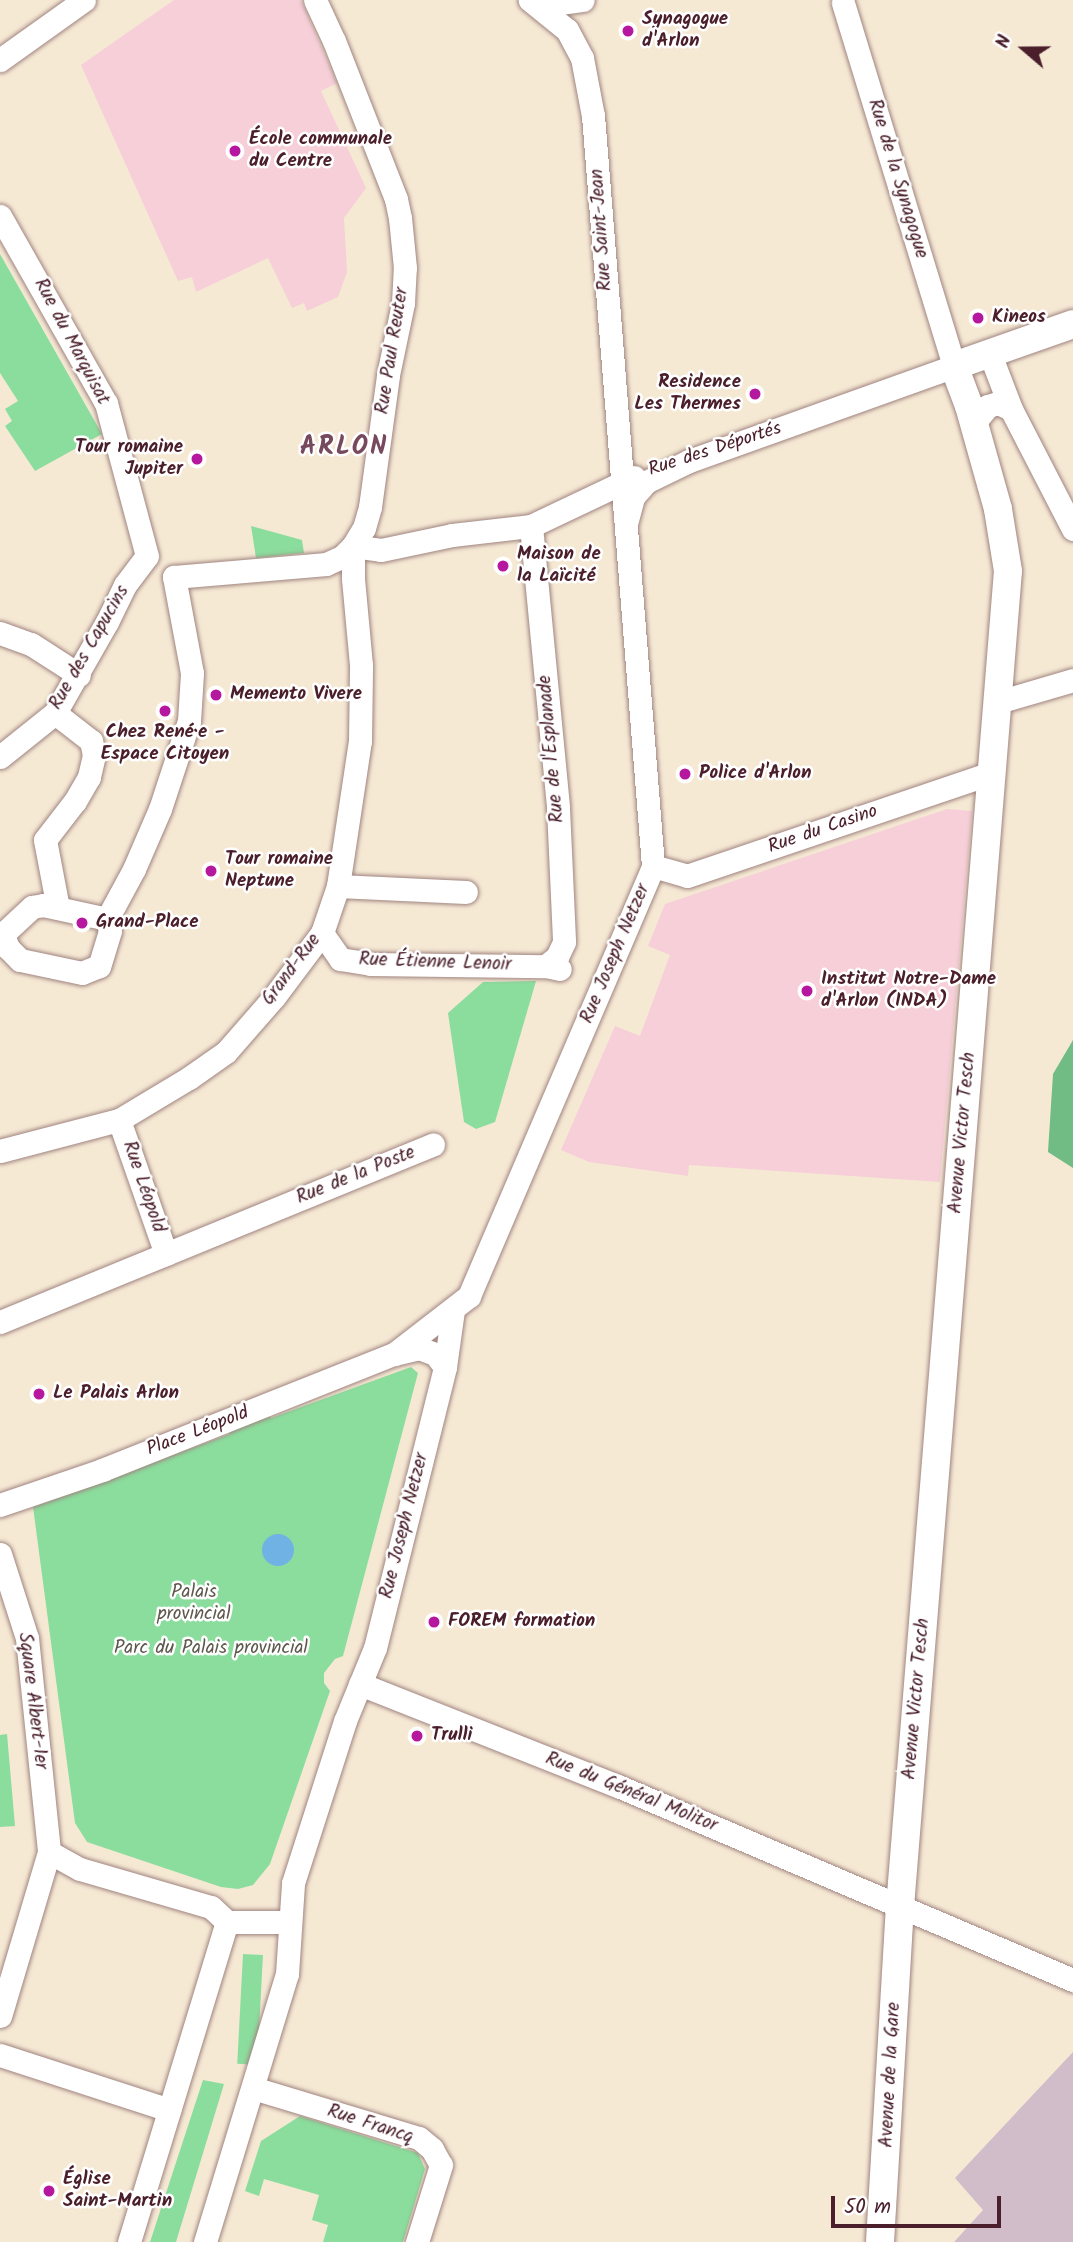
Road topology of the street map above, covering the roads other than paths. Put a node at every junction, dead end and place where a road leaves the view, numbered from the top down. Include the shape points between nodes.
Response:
1 (84, 0) edge
2 (315, 0) edge
3 (583, 0) edge
4 (842, 1) edge
5 (534, 3) edge
6 (0, 60) edge
7 (0, 216) edge
8 (1073, 324) edge
9 (990, 354) junction
10 (954, 366) junction
11 (1012, 409) junction
12 (974, 423) junction
13 (689, 461) junction
14 (621, 482) junction
15 (531, 526) junction
16 (625, 527) junction
17 (1073, 529) edge
18 (353, 546) junction
19 (147, 556) junction
20 (174, 577) junction
21 (0, 633) edge
22 (79, 675) junction
23 (1073, 680) edge
24 (998, 702) junction
25 (55, 713) junction
26 (0, 757) edge
27 (992, 773) junction
28 (653, 866) junction
29 (338, 886) junction
30 (466, 892) dead end
31 (58, 908) junction
32 (107, 919) junction
33 (322, 933) junction
34 (2, 934) edge
35 (554, 968) joint
36 (119, 1120) junction
37 (433, 1144) dead end
38 (0, 1151) edge
39 (166, 1254) junction
40 (453, 1310) junction
41 (0, 1322) edge
42 (394, 1354) junction
43 (445, 1367) junction
44 (0, 1505) edge
45 (0, 1554) edge
46 (360, 1684) junction
47 (49, 1852) junction
48 (900, 1907) junction
49 (227, 1922) junction
50 (289, 1922) junction
51 (1073, 1980) edge
52 (0, 2016) edge
53 (0, 2056) edge
54 (253, 2088) junction
55 (169, 2110) junction
56 (129, 2242) edge
57 (205, 2242) edge
58 (417, 2242) edge
59 (880, 2242) edge

1 - 6 street
2 - 18 street, Rue Paul Reuter via 396,199 405,268 370,508
3 - 5 street
4 - 10 street, Rue de la Synagogue
5 - 14 street, Rue Saint-Jean via 567,30 582,58 593,116
7 - 19 street, Rue du Marquisat via 106,403
8 - 9 main road, Rue des Déportés
9 - 10 main road, Rue des Déportés
9 - 11 street
10 - 12 main road, Avenue Victor Tesch
10 - 13 street, Rue des Déportés
11 - 12 street via 998,403 988,406
11 - 17 street
12 - 24 main road, Avenue Victor Tesch via 998,509 1007,571
13 - 14 street, Rue des Déportés via 674,458
13 - 16 street, Rue Joseph Netzer via 646,482 633,497
14 - 15 street, Rue des Déportés
14 - 16 street, Rue Joseph Netzer
15 - 18 street, Rue des Déportés via 381,551
15 - 35 street, Rue de l'Esplanade via 558,808 564,942
16 - 28 street, Rue Joseph Netzer
18 - 20 street via 326,564
18 - 29 street, Grand-Rue via 361,665 360,741
19 - 20 street
19 - 22 street, Rue des Capucins via 125,585
20 - 32 street via 192,673 189,721 160,809
21 - 22 street via 31,644
22 - 25 street, Rue des Capucins
23 - 24 street
24 - 27 main road, Avenue Victor Tesch
25 - 26 street, Rue des Capucins
25 - 31 street via 91,741 94,755 89,777 46,840
27 - 28 street, Rue du Casino via 687,876
27 - 48 main road, Avenue Victor Tesch
28 - 40 street, Rue Joseph Netzer via 479,1277 469,1296
29 - 30 street
29 - 33 street, Grand-Rue
31 - 32 street
31 - 34 street via 32,907
32 - 34 street via 110,931 99,966 82,973 20,960
33 - 35 street, Rue Étienne Lenoir via 340,959 370,964
33 - 36 street, Grand-Rue via 226,1052
36 - 38 street, Grand-Rue
36 - 39 street, Rue Léopold
37 - 39 street, Rue de la Poste
39 - 41 street
40 - 42 street, Rue Joseph Netzer
40 - 43 street, Rue Joseph Netzer
42 - 43 street via 419,1348 435,1354
42 - 44 street, Place Léopold
43 - 46 street, Rue Joseph Netzer via 374,1648
45 - 47 street, Square Albert-1er via 27,1637
46 - 48 street, Rue du Général Molitor via 618,1786
46 - 50 street, Rue Joseph Netzer via 293,1883
47 - 49 street via 80,1869 211,1907
47 - 52 street, Square Albert-1er
48 - 51 street, Rue du Général Molitor
48 - 59 main road, Avenue de la Gare
49 - 50 street
49 - 55 street
50 - 54 street, Rue Joseph Netzer via 287,1973
53 - 55 street
54 - 57 street, Rue Joseph Netzer
54 - 58 street, Rue Francq via 419,2138 432,2149 440,2165
55 - 56 street

